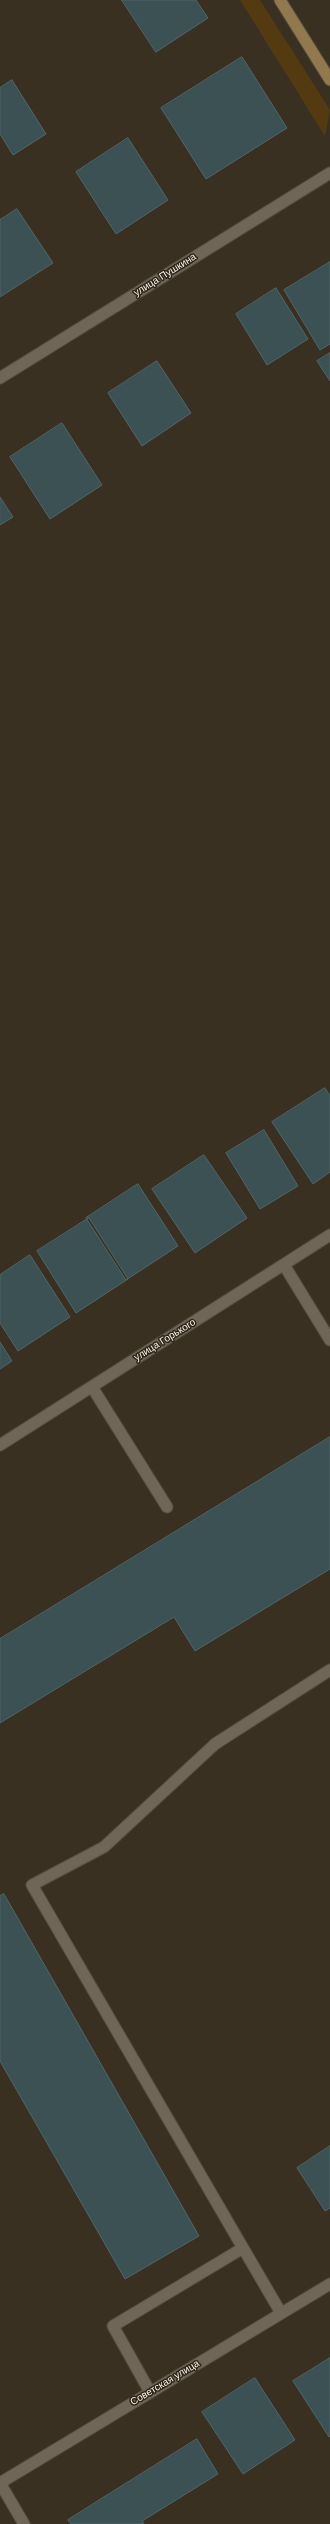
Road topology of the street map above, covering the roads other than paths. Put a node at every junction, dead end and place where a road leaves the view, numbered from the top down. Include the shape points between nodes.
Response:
1 (280, 0) edge
2 (330, 80) edge
3 (330, 173) edge
4 (0, 378) edge
5 (330, 1235) edge
6 (284, 1265) junction
7 (330, 1340) edge
8 (92, 1387) junction
9 (0, 1445) edge
10 (167, 1507) dead end
11 (330, 1670) edge
12 (243, 2248) junction
13 (330, 2284) edge
14 (281, 2313) junction
15 (150, 2392) junction
16 (0, 2483) edge
17 (24, 2524) edge

1 - 2 main road
3 - 4 street, улица Пушкина
5 - 6 street, улица Горького
6 - 7 street
6 - 8 street, улица Горького
8 - 9 street, улица Горького
8 - 10 street
11 - 12 street via 215,1744 104,1847 32,1885
12 - 14 street
12 - 15 street via 113,2326
13 - 14 street, Советская улица
14 - 15 street, Советская улица
15 - 16 street, Советская улица
16 - 17 street

